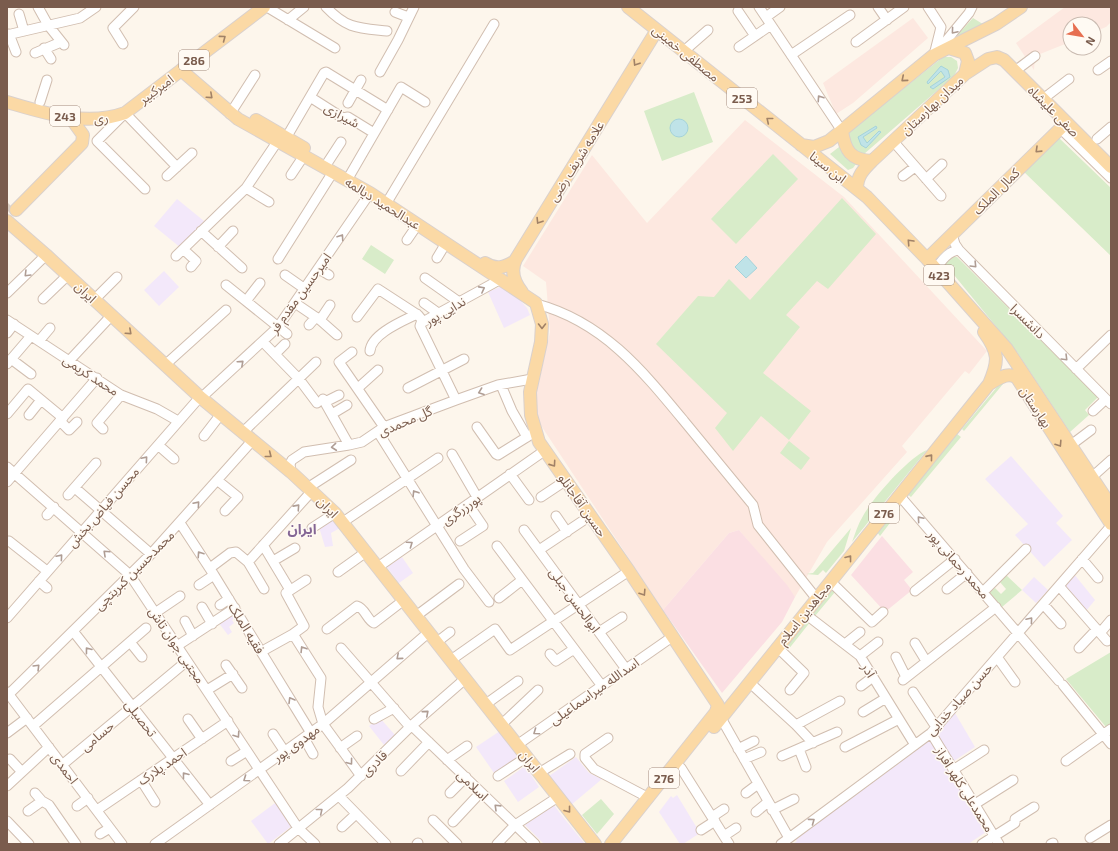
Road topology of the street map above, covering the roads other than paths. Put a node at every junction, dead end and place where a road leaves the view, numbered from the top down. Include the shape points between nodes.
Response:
1 (38, 7) edge
2 (134, 7) edge
3 (264, 7) edge
4 (268, 7) edge
5 (304, 7) edge
6 (326, 7) edge
7 (414, 7) edge
8 (628, 7) edge
9 (759, 7) edge
10 (780, 7) edge
11 (878, 7) edge
12 (904, 7) edge
13 (928, 7) edge
14 (972, 7) edge
15 (1021, 7) edge
16 (90, 9) edge
17 (738, 11) dead end
18 (395, 12) dead end
19 (19, 14) dead end
20 (850, 15) dead end
21 (408, 17) junction
22 (766, 17) junction
23 (288, 20) junction
24 (887, 20) junction
25 (494, 24) dead end
26 (48, 25) junction
27 (771, 25) junction
28 (24, 30) junction
29 (657, 30) junction
30 (708, 30) dead end
31 (387, 31) dead end
32 (8, 34) edge
33 (755, 36) junction
34 (856, 42) dead end
35 (123, 44) dead end
36 (739, 47) dead end
37 (44, 48) junction
38 (335, 48) dead end
39 (949, 48) junction
40 (684, 51) junction
41 (16, 52) dead end
42 (35, 53) dead end
43 (791, 55) junction
44 (934, 55) junction
45 (1035, 56) dead end
46 (997, 57) joint
47 (51, 59) dead end
48 (1111, 61) edge
49 (181, 70) junction
50 (1098, 70) dead end
51 (1015, 71) junction
52 (380, 72) dead end
53 (965, 74) junction
54 (255, 75) dead end
55 (1069, 79) dead end
56 (46, 80) dead end
57 (361, 80) dead end
58 (354, 90) junction
59 (310, 97) junction
60 (1043, 100) junction
61 (7, 102) edge
62 (40, 102) dead end
63 (425, 102) dead end
64 (348, 103) dead end
65 (388, 110) junction
66 (125, 113) junction
67 (70, 117) junction
68 (234, 117) junction
69 (1063, 125) junction
70 (1111, 127) edge
71 (842, 130) junction
72 (374, 133) junction
73 (1097, 138) dead end
74 (281, 140) junction
75 (892, 141) junction
76 (341, 142) dead end
77 (799, 144) junction
78 (192, 152) dead end
79 (303, 157) junction
80 (872, 161) junction
81 (942, 164) dead end
82 (177, 167) junction
83 (330, 167) junction
84 (915, 167) junction
85 (1111, 167) edge
86 (291, 175) dead end
87 (350, 175) junction
88 (167, 176) dead end
89 (903, 176) dead end
90 (1111, 178) edge
91 (926, 179) junction
92 (246, 188) junction
93 (144, 189) dead end
94 (856, 189) junction
95 (370, 193) junction
96 (941, 196) dead end
97 (389, 199) junction
98 (269, 202) dead end
99 (13, 208) dead end
100 (7, 222) edge
101 (418, 224) junction
102 (200, 231) junction
103 (233, 231) dead end
104 (952, 234) junction
105 (407, 240) dead end
106 (446, 243) junction
107 (218, 247) junction
108 (959, 250) junction
109 (46, 255) junction
110 (437, 258) dead end
111 (278, 259) dead end
112 (927, 259) junction
113 (515, 261) junction
114 (191, 267) dead end
115 (242, 268) dead end
116 (319, 269) junction
117 (935, 271) junction
118 (500, 274) junction
119 (68, 275) junction
120 (285, 275) dead end
121 (329, 275) dead end
122 (117, 277) dead end
123 (425, 278) dead end
124 (260, 283) dead end
125 (226, 285) dead end
126 (305, 289) junction
127 (7, 293) edge
128 (524, 295) junction
129 (43, 299) dead end
130 (961, 299) junction
131 (94, 300) junction
132 (246, 301) junction
133 (459, 302) junction
134 (295, 303) junction
135 (424, 303) dead end
136 (537, 304) junction
137 (330, 305) dead end
138 (226, 310) dead end
139 (438, 313) junction
140 (112, 316) junction
141 (357, 317) dead end
142 (420, 317) junction
143 (318, 319) junction
144 (10, 322) edge
145 (309, 325) dead end
146 (278, 327) junction
147 (50, 328) dead end
148 (7, 333) edge
149 (287, 334) dead end
150 (337, 335) dead end
151 (1111, 335) edge
152 (31, 336) junction
153 (39, 341) junction
154 (263, 342) junction
155 (285, 344) dead end
156 (352, 352) dead end
157 (370, 352) dead end
158 (275, 354) junction
159 (464, 359) dead end
160 (69, 361) junction
161 (9, 362) edge
162 (316, 362) dead end
163 (165, 365) junction
164 (1076, 369) junction
165 (378, 370) dead end
166 (441, 370) junction
167 (31, 374) dead end
168 (97, 378) junction
169 (299, 379) junction
170 (532, 379) junction
171 (989, 384) junction
172 (501, 385) junction
173 (358, 388) junction
174 (408, 388) dead end
175 (121, 395) junction
176 (339, 395) dead end
177 (200, 397) junction
178 (41, 400) junction
179 (456, 400) junction
180 (322, 401) junction
181 (1108, 402) edge
182 (347, 405) dead end
183 (1093, 411) dead end
184 (7, 414) edge
185 (221, 414) junction
186 (332, 414) junction
187 (29, 415) dead end
188 (61, 420) junction
189 (178, 421) junction
190 (77, 422) dead end
191 (477, 427) dead end
192 (103, 429) dead end
193 (381, 430) junction
194 (1091, 430) dead end
195 (242, 433) junction
196 (531, 435) junction
197 (204, 436) dead end
198 (252, 441) junction
199 (158, 445) junction
200 (1071, 445) junction
201 (349, 446) junction
202 (544, 451) junction
203 (452, 454) dead end
204 (438, 458) dead end
205 (174, 459) dead end
206 (352, 460) dead end
207 (1111, 460) edge
208 (96, 464) dead end
209 (7, 466) edge
210 (291, 472) junction
211 (15, 473) junction
212 (510, 474) junction
213 (1092, 477) junction
214 (407, 479) junction
215 (218, 480) junction
216 (565, 481) junction
217 (7, 482) edge
218 (310, 489) junction
219 (899, 495) junction
220 (477, 497) junction
221 (541, 497) dead end
222 (529, 500) dead end
223 (468, 504) junction
224 (1111, 506) edge
225 (54, 507) junction
226 (101, 510) junction
227 (225, 511) dead end
228 (335, 513) junction
229 (47, 516) dead end
230 (556, 516) dead end
231 (590, 516) junction
232 (343, 522) junction
233 (180, 523) junction
234 (1111, 525) edge
235 (436, 526) junction
236 (312, 528) dead end
237 (524, 530) dead end
238 (82, 531) junction
239 (567, 532) junction
240 (9, 541) dead end
241 (460, 541) dead end
242 (263, 545) junction
243 (497, 546) dead end
244 (295, 548) dead end
245 (1026, 549) dead end
246 (539, 550) junction
247 (366, 552) junction
248 (151, 554) junction
249 (955, 559) junction
250 (1082, 559) junction
251 (272, 561) junction
252 (248, 562) junction
253 (378, 566) junction
254 (47, 571) junction
255 (212, 571) junction
256 (629, 571) junction
257 (338, 572) dead end
258 (967, 573) junction
259 (130, 575) junction
260 (1098, 578) dead end
261 (306, 580) dead end
262 (522, 580) junction
263 (39, 581) junction
264 (830, 581) junction
265 (459, 584) dead end
266 (198, 585) dead end
267 (1059, 586) junction
268 (47, 588) dead end
269 (264, 589) dead end
270 (947, 589) dead end
271 (290, 590) junction
272 (915, 591) dead end
273 (983, 592) junction
274 (180, 596) dead end
275 (499, 598) dead end
276 (816, 598) junction
277 (229, 599) junction
278 (404, 600) junction
279 (489, 602) dead end
280 (220, 604) dead end
281 (579, 604) junction
282 (1043, 604) junction
283 (202, 607) dead end
284 (996, 607) junction
285 (235, 608) junction
286 (883, 612) dead end
287 (155, 613) junction
288 (804, 613) junction
289 (416, 616) junction
290 (622, 616) dead end
291 (7, 618) edge
292 (1111, 620) edge
293 (185, 621) dead end
294 (553, 621) junction
295 (212, 624) junction
296 (1061, 624) dead end
297 (146, 628) dead end
298 (327, 629) dead end
299 (73, 631) junction
300 (1098, 631) junction
301 (429, 632) junction
302 (450, 632) dead end
303 (599, 632) junction
304 (860, 632) dead end
305 (1019, 633) junction
306 (293, 634) junction
307 (193, 636) junction
308 (672, 637) junction
309 (1107, 641) dead end
310 (130, 642) junction
311 (437, 642) junction
312 (878, 642) dead end
313 (915, 643) dead end
314 (845, 644) junction
315 (178, 646) junction
316 (777, 647) junction
317 (341, 648) dead end
318 (1079, 648) dead end
319 (574, 649) junction
320 (266, 650) dead end
321 (550, 654) dead end
322 (860, 656) junction
323 (142, 657) dead end
324 (896, 657) dead end
325 (997, 657) junction
326 (451, 660) junction
327 (187, 661) junction
328 (926, 661) junction
329 (226, 665) dead end
330 (101, 668) junction
331 (626, 669) junction
332 (233, 674) junction
333 (873, 677) junction
334 (465, 679) junction
335 (518, 681) dead end
336 (372, 682) junction
337 (749, 682) junction
338 (1015, 682) dead end
339 (602, 686) junction
340 (861, 686) dead end
341 (242, 688) dead end
342 (207, 690) junction
343 (538, 690) dead end
344 (790, 690) dead end
345 (913, 692) dead end
346 (8, 694) edge
347 (715, 698) junction
348 (886, 698) junction
349 (840, 701) dead end
350 (486, 704) junction
351 (132, 707) junction
352 (394, 708) junction
353 (863, 712) dead end
354 (718, 715) junction
355 (27, 718) junction
356 (188, 719) dead end
357 (374, 719) dead end
358 (899, 719) junction
359 (228, 721) junction
360 (323, 724) junction
361 (501, 725) junction
362 (796, 725) junction
363 (33, 726) junction
364 (411, 726) junction
365 (933, 730) junction
366 (837, 732) dead end
367 (1107, 732) edge
368 (7, 733) edge
369 (274, 734) dead end
370 (307, 736) junction
371 (357, 736) dead end
372 (608, 738) dead end
373 (202, 739) junction
374 (754, 741) dead end
375 (429, 742) junction
376 (813, 744) junction
377 (1111, 744) edge
378 (517, 745) junction
379 (915, 745) junction
380 (467, 746) dead end
381 (49, 747) junction
382 (845, 747) dead end
383 (340, 748) junction
384 (738, 749) junction
385 (799, 749) junction
386 (984, 750) dead end
387 (247, 751) junction
388 (285, 752) junction
389 (761, 752) dead end
390 (313, 754) dead end
391 (570, 754) dead end
392 (782, 756) dead end
393 (527, 757) junction
394 (10, 758) dead end
395 (173, 759) junction
396 (744, 759) junction
397 (447, 760) junction
398 (231, 761) dead end
399 (1066, 761) dead end
400 (62, 765) junction
401 (806, 767) dead end
402 (681, 768) junction
403 (260, 770) junction
404 (953, 770) junction
405 (401, 771) dead end
406 (22, 772) junction
407 (539, 772) junction
408 (361, 776) junction
409 (498, 776) dead end
410 (466, 777) junction
411 (141, 780) junction
412 (1013, 780) dead end
413 (758, 784) junction
414 (7, 786) edge
415 (481, 792) junction
416 (35, 793) dead end
417 (450, 793) dead end
418 (746, 793) dead end
419 (338, 796) junction
420 (558, 797) junction
421 (88, 798) junction
422 (649, 798) junction
423 (794, 799) dead end
424 (42, 801) junction
425 (155, 802) dead end
426 (975, 804) junction
427 (210, 805) junction
428 (77, 806) dead end
429 (770, 806) junction
430 (1034, 808) dead end
431 (724, 809) dead end
432 (97, 810) junction
433 (28, 811) dead end
434 (756, 812) dead end
435 (356, 814) junction
436 (713, 819) junction
437 (433, 820) dead end
438 (453, 822) dead end
439 (8, 823) edge
440 (515, 825) junction
441 (1111, 825) edge
442 (342, 827) dead end
443 (110, 828) junction
444 (298, 828) junction
445 (736, 828) dead end
446 (701, 830) dead end
447 (100, 834) dead end
448 (1090, 838) dead end
449 (727, 840) edge
450 (997, 840) edge
451 (784, 842) edge
452 (29, 844) edge
453 (76, 844) edge
454 (122, 844) edge
455 (155, 844) edge
456 (280, 844) edge
457 (315, 844) edge
458 (386, 844) edge
459 (457, 844) edge
460 (497, 844) edge
461 (535, 844) edge
462 (595, 844) edge
463 (611, 844) edge
464 (622, 844) edge
465 (982, 844) edge

1 - 26 street
2 - 35 street via 113,28
49 -> 3 main road, امیرکبیر / 286
4 - 23 street
5 - 23 street
6 - 31 street via 338,19 352,27
7 - 21 street
8 - 29 main road, مصطفی خمینی / 253
9 - 22 street
10 - 22 street
11 - 24 street
12 - 24 street
13 - 44 street via 941,27
14 -> 44 street
15 - 39 main road via 996,24
16 - 26 street via 80,18
17 - 33 street
18 - 21 street
19 - 28 street
20 - 43 street
21 - 52 street
22 - 27 street
23 - 38 street
24 - 34 street
25 - 97 street
26 - 28 street
26 - 37 street via 62,43
27 - 33 street
27 - 43 street
28 - 32 street
29 - 40 main road, مصطفی خمینی / 253
29 -> 113 main road, علامه شریف رضی
30 - 40 street
32 - 41 street
33 - 36 street
37 - 42 street
37 - 47 street
39 - 44 main road
39 - 53 main road via 965,53 968,61
77 -> 40 main road, مصطفی خمینی / 253
71 -> 43 street
44 -> 71 main road
45 - 51 street
46 - 51 main road, صفی علیشاه
46 - 53 main road, میدان بهارستان via 983,61
48 - 50 street
49 - 66 main road, امیرکبیر / 286
49 -> 68 main road, عبدالحمید دیالمه
51 - 60 main road, صفی علیشاه
53 - 75 main road, میدان بهارستان
54 - 68 street
55 - 60 street
56 - 62 street
57 - 58 street
58 - 59 street via 326,72
58 - 64 street
58 - 65 street
59 - 72 street, شیرازی via 343,118 348,117
59 - 74 street
60 - 69 main road, صفی علیشاه
61 - 67 main road, ری / 243
63 - 65 street via 401,87
65 - 72 street
66 - 67 main road, ری / 243 via 95,120
66 - 82 street
66 - 93 street via 97,141
67 - 99 main road via 83,135 82,144
68 - 74 main road, عبدالحمید دیالمه
69 - 85 main road, صفی علیشاه
69 - 90 street, صفی علیشاه
69 -> 104 main road, کمال الملک
70 - 73 street
71 - 77 main road via 822,145 814,147
71 - 80 main road via 846,148 853,156
72 - 87 street
74 - 79 main road, عبدالحمید دیالمه
74 - 83 main road, عبدالحمید دیالمه
74 - 92 street
75 - 80 main road, میدان بهارستان
75 - 84 street
76 - 83 street
77 - 94 main road, ابن سینا
78 - 82 street
79 - 83 main road, عبدالحمید دیالمه
79 - 86 street
80 - 94 main road, میدان بهارستان via 862,171
81 - 91 street
82 - 88 street
83 - 87 main road, عبدالحمید دیالمه
83 - 95 main road, عبدالحمید دیالمه
83 - 111 street
84 - 89 street
84 - 91 street
87 - 97 main road, عبدالحمید دیالمه
91 - 96 street
92 - 98 street
92 - 102 street
112 -> 94 main road, بهارستان / 423 via 867,197
95 - 101 main road, عبدالحمید دیالمه
116 -> 95 street, امیرحسین مقدم فر
97 - 118 main road, عبدالحمید دیالمه
100 - 109 main road, ایران
101 - 105 street
101 - 106 main road, عبدالحمید دیالمه
102 - 107 street
102 - 114 street via 180,253 196,261
103 - 107 street
104 - 108 street, دانشسرا
104 - 112 main road, کمال الملک
106 - 110 street
106 - 118 main road, عبدالحمید دیالمه
107 - 115 street
108 - 117 street via 952,252
108 -> 164 street, دانشسرا
109 - 119 main road, ایران
109 -> 127 street
112 - 117 main road, بهارستان / 423
113 - 118 main road
113 - 128 main road via 515,280
116 - 121 street
116 - 126 street, امیرحسین مقدم فر
117 - 130 main road, بهارستان / 423
118 - 128 main road, عبدالحمید دیالمه
133 -> 118 street, ندایی پور
119 - 129 street
119 - 131 main road, ایران
120 - 126 street
122 - 131 street
123 - 133 street
124 - 132 street
125 - 132 street
126 - 134 street, امیرحسین مقدم فر
128 - 136 main road
130 - 171 main road, بهارستان via 996,352 996,364
130 - 200 main road, بهارستان / 423 via 1007,349
131 - 140 main road, ایران
132 - 146 street
133 - 139 street, ندایی پور
134 - 143 street
134 - 146 street, امیرحسین مقدم فر
135 - 139 street
136 -> 170 main road, حسین آقاجانلو via 541,317 541,336
136 - 276 street via 599,333 644,372 753,505 758,525
137 - 143 street
138 - 163 street
139 - 142 street, ندایی پور
140 - 160 street
140 -> 163 main road, ایران
141 - 142 street via 378,289
142 - 157 street via 384,332 374,342
142 - 166 street, ندایی پور via 420,326
143 - 145 street
143 - 150 street
144 - 148 street
144 - 152 street, محمد کریمی
146 - 149 street
146 - 154 street, امیرحسین مقدم فر
147 - 153 street
151 - 164 street
152 - 153 street, محمد کریمی
152 - 161 street
153 - 160 street, محمد کریمی
154 - 158 street
177 -> 154 street, امیرحسین مقدم فر via 224,371
155 - 158 street
156 - 173 street via 339,362
158 - 169 street
159 - 166 street
160 - 168 street, محمد کریمی
161 - 167 street
162 - 169 street
163 - 177 main road, ایران
164 - 181 street, دانشسرا
165 - 173 street
166 - 174 street
166 - 179 street, ندایی پور
168 - 175 street, محمد کریمی
168 - 188 street
169 - 180 street
169 - 195 street
170 - 172 street, گل محمدی
170 - 196 main road, حسین آقاجانلو
219 -> 171 main road, مجاهدین اسلام / 276
171 -> 234 main road, بهارستان via 1007,375 1017,378
172 -> 179 street, گل محمدی
172 - 196 street via 512,410
173 - 193 street
175 - 189 street, محمد کریمی via 157,409
175 - 192 street via 97,424
176 - 180 street
177 - 185 main road, ایران
177 - 189 street, محسن فیاض بخش
178 - 184 street via 28,389
178 - 187 street
178 - 188 street
179 - 193 street, گل محمدی
180 - 186 street
181 - 183 street
182 - 186 street
185 - 195 main road, ایران
185 - 197 street
186 - 201 street
188 - 190 street via 69,430
188 - 211 street
189 - 199 street, محسن فیاض بخش
191 - 196 street via 497,455
193 - 201 street, گل محمدی via 362,442
193 - 214 street
194 - 200 street
195 - 198 main road, ایران
196 - 202 main road, حسین آقاجانلو
198 -> 210 main road, ایران
198 - 215 street, محمدحسین کبریتچی
199 - 205 street
226 -> 199 street, محسن فیاض بخش
200 - 213 main road, بهارستان / 423
201 -> 210 street, گل محمدی via 304,452 292,460
202 - 212 street, پورزرگری
202 -> 216 main road, حسین آقاجانلو
203 - 220 street
204 - 214 street
206 - 218 street
207 - 213 street
208 - 226 street via 72,491
209 - 211 street, مجتبی جوان تاش
210 - 218 main road, ایران
211 - 217 street
211 - 225 street, مجتبی جوان تاش
212 - 220 street, پورزرگری
212 - 222 street
213 - 224 main road, بهارستان / 423
214 - 232 street
235 -> 214 street
215 - 227 street via 238,497
233 -> 215 street, محمدحسین کبریتچی
216 - 221 street
216 - 231 main road, حسین آقاجانلو
218 - 228 main road, ایران
242 -> 218 street
249 -> 219 street, محمد رحمانی پور
264 -> 219 main road, مجاهدین اسلام / 276
220 - 223 street, پورزرگری
223 - 235 street, پورزرگری
223 - 241 street via 484,526
225 - 229 street
225 - 238 street, مجتبی جوان تاش
226 - 238 street, محسن فیاض بخش
226 - 248 street
228 - 232 main road, ایران
228 - 236 street
230 - 239 street
231 - 239 street
231 - 256 main road, حسین آقاجانلو
232 - 247 main road, ایران
233 - 248 street, محمدحسین کبریتچی
255 -> 233 street, فقیه الملک
234 - 250 street, حسن صیاد خدایی
253 -> 235 street, پورزرگری
235 - 279 street
237 - 246 street, ابوالحسن جبلی
254 -> 238 street, محسن فیاض بخش
259 -> 238 street, مجتبی جوان تاش
239 - 246 street
240 - 254 street
242 - 251 street
242 - 252 street
243 - 262 street
244 - 251 street
245 - 273 street
246 - 281 street, ابوالحسن جبلی
247 - 253 main road, ایران
247 - 257 street
248 - 259 street, محمدحسین کبریتچی
249 - 258 street, محمد رحمانی پور
249 - 272 street
250 - 260 street
250 - 267 street, حسن صیاد خدایی
251 - 271 street
252 - 255 street via 233,551
252 - 269 street
253 - 278 main road, ایران
254 - 263 street, محسن فیاض بخش
255 - 266 street
255 - 277 street, فقیه الملک
256 - 281 street
256 -> 308 main road, حسین آقاجانلو
258 - 270 street
258 - 273 street, محمد رحمانی پور
259 - 287 street, مجتبی جوان تاش
259 - 299 street, محمدحسین کبریتچی
261 - 271 street
262 - 275 street
262 - 294 street
263 - 268 street
263 - 291 street, محسن فیاض بخش
264 - 276 main road, مجاهدین اسلام / 276
264 - 286 street via 872,622
265 - 289 street
267 - 282 street, حسن صیاد خدایی
267 - 300 street
271 - 306 street via 286,593 304,626
273 - 284 street, محمد رحمانی پور
274 - 287 street
276 - 288 main road, مجاهدین اسلام / 276
277 - 280 street
277 - 285 street, فقیه الملک
278 - 289 main road, ایران
278 - 298 street via 374,623 361,607 357,606
281 - 294 street
281 - 303 street, ابوالحسن جبلی
282 - 296 street
305 -> 282 street, حسن صیاد خدایی
283 - 295 street
284 - 305 street, محمد رحمانی پور
284 - 328 street
285 - 295 street
370 -> 285 street, فقیه الملک
287 - 315 street, مجتبی جوان تاش
288 - 314 street, آذر
288 - 316 main road, مجاهدین اسلام / 276
289 - 301 main road, ایران
290 - 303 street
292 - 300 street
293 - 307 street
294 - 319 street
294 - 326 street via 510,650 495,629
295 - 307 street
297 - 310 street
330 -> 299 street, تحصیلی
346 -> 299 street, محمدحسین کبریتچی
300 - 309 street
300 - 318 street
301 - 311 main road, ایران
301 -> 336 street, مهدوی پور
302 - 311 street
303 - 331 street, ابوالحسن جبلی
304 - 314 street
305 - 325 street, حسن صیاد خدایی
305 - 367 street, محمد رحمانی پور
306 - 320 street
360 -> 306 street via 318,707 320,678
307 - 315 street
308 - 331 street, اسدالله میراسماعیلی
308 - 347 main road, حسین آقاجانلو
310 - 323 street
310 - 330 street
311 - 326 main road, ایران
312 - 322 street
313 - 328 street
314 - 322 street, آذر
315 - 327 street, مجتبی جوان تاش
316 - 337 main road, مجاهدین اسلام / 276
316 - 344 street via 804,673
317 - 336 street, اسلامی
319 - 321 street via 556,661
319 - 339 street
322 - 333 street, آذر
324 - 328 street via 905,678
325 - 338 street
325 - 365 street, حسن صیاد خدایی
326 - 334 main road, ایران
327 - 342 street, مجتبی جوان تاش
327 - 351 street, حسامی
329 - 332 street
330 - 351 street, تحصیلی
330 - 363 street
331 - 339 street, اسدالله میراسماعیلی
332 - 341 street
332 - 342 street
333 - 340 street
333 - 348 street, آذر
334 - 350 main road, ایران
364 -> 334 street, قادرى
335 - 350 street
336 - 352 street, اسلامی
336 - 360 street, مهدوی پور
337 - 347 main road via 728,698
337 - 354 main road, مجاهدین اسلام / 276
337 - 362 street
339 -> 378 street, اسدالله میراسماعیلی
342 - 359 street, مجتبی جوان تاش
343 - 361 street
345 - 365 street, محمدعلی کلهر افراز
346 - 355 street, احمدی
347 - 354 main road
348 - 353 street
348 - 358 street, آذر
349 - 362 street
350 - 361 main road, ایران
351 - 395 street, تحصیلی
351 - 400 street, حسامی
352 - 357 street
352 - 364 street, اسلامی
354 - 384 street
354 - 402 main road, مجاهدین اسلام / 276
354 - 422 main road, مجاهدین اسلام / 276
355 - 363 street, احمدی
355 - 368 street
356 - 373 street
358 - 379 street, آذر
358 - 382 street
359 - 373 street, احمد پلارک
359 -> 387 street, مجتبی جوان تاش
360 - 370 street, مهدوی پور
360 - 383 street
361 - 378 main road, ایران
362 - 376 street
363 - 381 street, احمدی
364 - 375 street, اسلامی
364 - 408 street, قادرى
365 - 379 street, حسن صیاد خدایی
365 - 404 street, محمدعلی کلهر افراز
366 - 376 street
367 - 377 street, محمد رحمانی پور
367 - 399 street
369 - 388 street
370 - 388 street, مهدوی پور
370 - 390 street, فقیه الملک
371 - 383 street
372 - 422 street via 585,754 585,758 594,769
373 - 395 street, احمد پلارک
374 - 384 street
375 - 397 street, اسلامی
375 - 405 street
376 - 385 street
378 - 393 main road, ایران
451 -> 379 street, حسن صیاد خدایی
380 - 397 street
381 - 400 street, احمدی
381 - 406 street
383 -> 408 street
384 - 396 street
385 - 392 street
385 - 401 street
386 - 404 street
387 - 398 street
387 - 403 street, مجتبی جوان تاش
388 - 403 street, مهدوی پور
389 - 396 street
391 - 407 street
393 - 407 main road, ایران
393 - 409 street
394 - 406 street
395 - 411 street, احمد پلارک
427 -> 395 street, تحصیلی
396 - 413 street
397 - 410 street, اسلامی
400 - 421 street, احمدی
402 - 436 street
402 - 464 main road, مجاهدین اسلام / 276
403 -> 427 street, مهدوی پور
403 - 444 street, مجتبی جوان تاش
404 - 426 street, محمدعلی کلهر افراز
406 - 414 street
407 - 420 main road, ایران
408 - 419 street, قادرى
410 - 415 street, اسلامی
410 - 417 street
411 - 425 street
411 - 432 street, احمد پلارک
412 - 426 street
413 - 418 street
413 - 429 street
415 - 438 street
440 -> 415 street, اسلامی
416 - 424 street
419 - 435 street
444 -> 419 street, قادرى
420 - 440 street
420 -> 462 main road, ایران
421 - 428 street
421 - 432 street, احمدی
422 - 463 main road, مجاهدین اسلام / 276
423 - 429 street
424 - 433 street
424 - 453 street via 49,805
426 - 450 street, محمدعلی کلهر افراز
427 - 455 street, مهدوی پور
429 - 434 street
429 - 451 street
430 - 450 street via 1015,819 1015,823
431 - 436 street
432 - 443 street, احمدی
435 - 442 street
435 - 458 street
436 - 446 street
436 - 449 street
437 - 459 street
439 - 452 street
440 - 460 street
440 - 461 street, اسلامی
441 - 448 street
443 - 447 street
443 - 454 street, احمدی
444 - 456 street, قادرى
444 - 457 street, مجتبی جوان تاش
445 - 449 street
450 - 465 street

